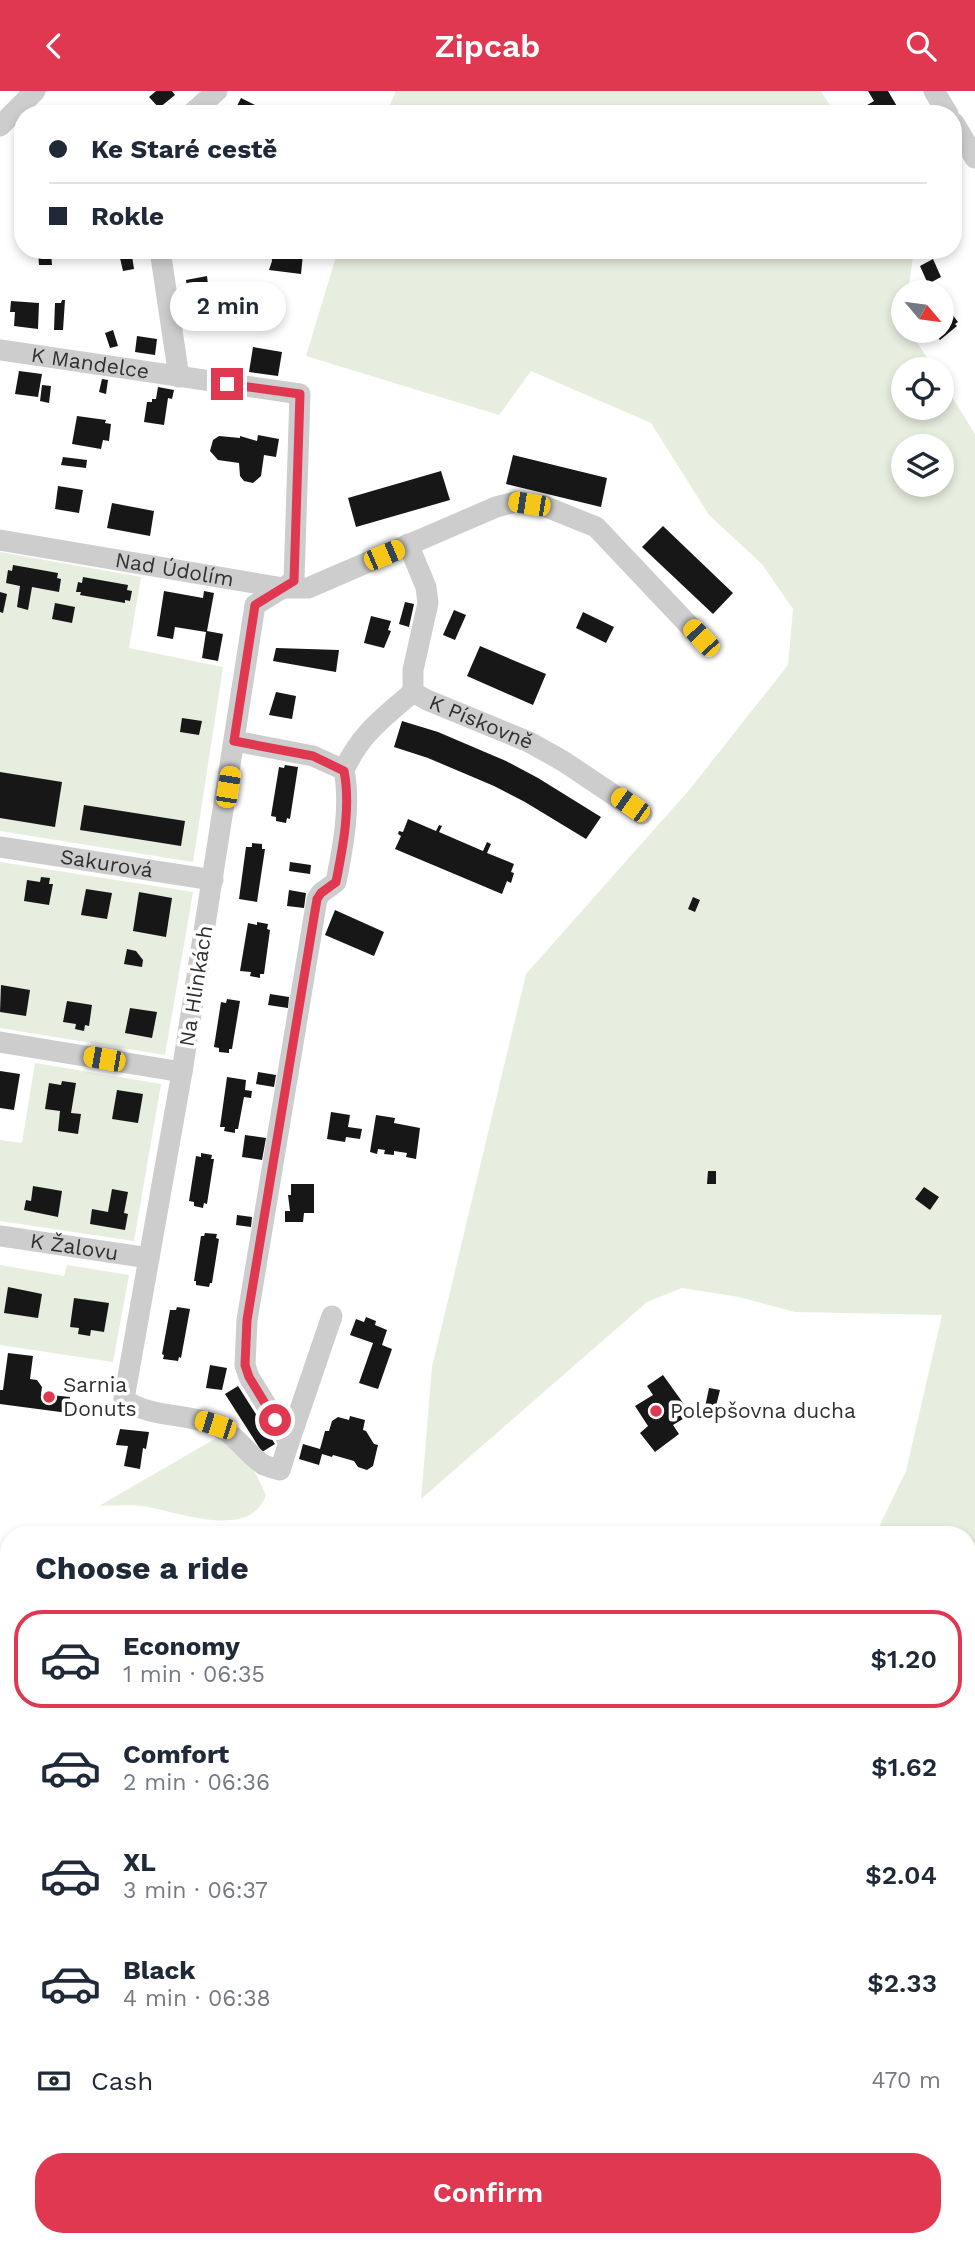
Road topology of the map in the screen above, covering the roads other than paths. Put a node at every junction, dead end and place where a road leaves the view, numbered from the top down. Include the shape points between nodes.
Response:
1 (35, 91) edge
2 (217, 91) edge
3 (21, 105) edge
4 (201, 105) edge
5 (14, 112) edge
6 (0, 126) edge
7 (962, 136) edge
8 (975, 158) edge
9 (161, 259) edge
10 (0, 350) edge
11 (179, 377) junction
12 (0, 540) edge
13 (408, 544) junction
14 (283, 588) junction
15 (701, 638) dead end
16 (413, 692) junction
17 (234, 741) junction
18 (344, 771) junction
19 (642, 814) dead end
20 (0, 848) edge
21 (213, 880) junction
22 (0, 1042) edge
23 (182, 1072) junction
24 (0, 1236) edge
25 (149, 1258) junction
26 (332, 1316) dead end
27 (289, 1442) junction

1 - 3 street
2 - 4 street
5 - 6 street
7 - 8 street
9 - 11 street
10 - 11 street, K Mandelce
11 - 14 street, K Mandelce via 300,394 294,581
12 - 14 street, Nad Údolím
13 - 14 street, Nad Údolím via 307,587
13 - 15 street, Nad Údolím via 496,507 515,502 544,506 596,527
13 - 16 street, K Pískovně via 428,603 413,670
14 - 17 street, Na Hlinkách via 255,605
16 - 18 street via 368,730
16 - 19 street, K Pískovně via 529,742
17 - 18 street via 313,756
17 - 21 street, Na Hlinkách
18 - 27 street via 347,801 336,882 317,899 247,1320 245,1365 249,1377
20 - 21 street, Sakurová
21 - 23 street, Na Hlinkách
22 - 23 street
23 - 25 street, Na Hlinkách
24 - 25 street, K Žalovu
25 - 27 street, Na Hlinkách via 124,1399 143,1410 215,1425 264,1464 280,1470
26 - 27 street

